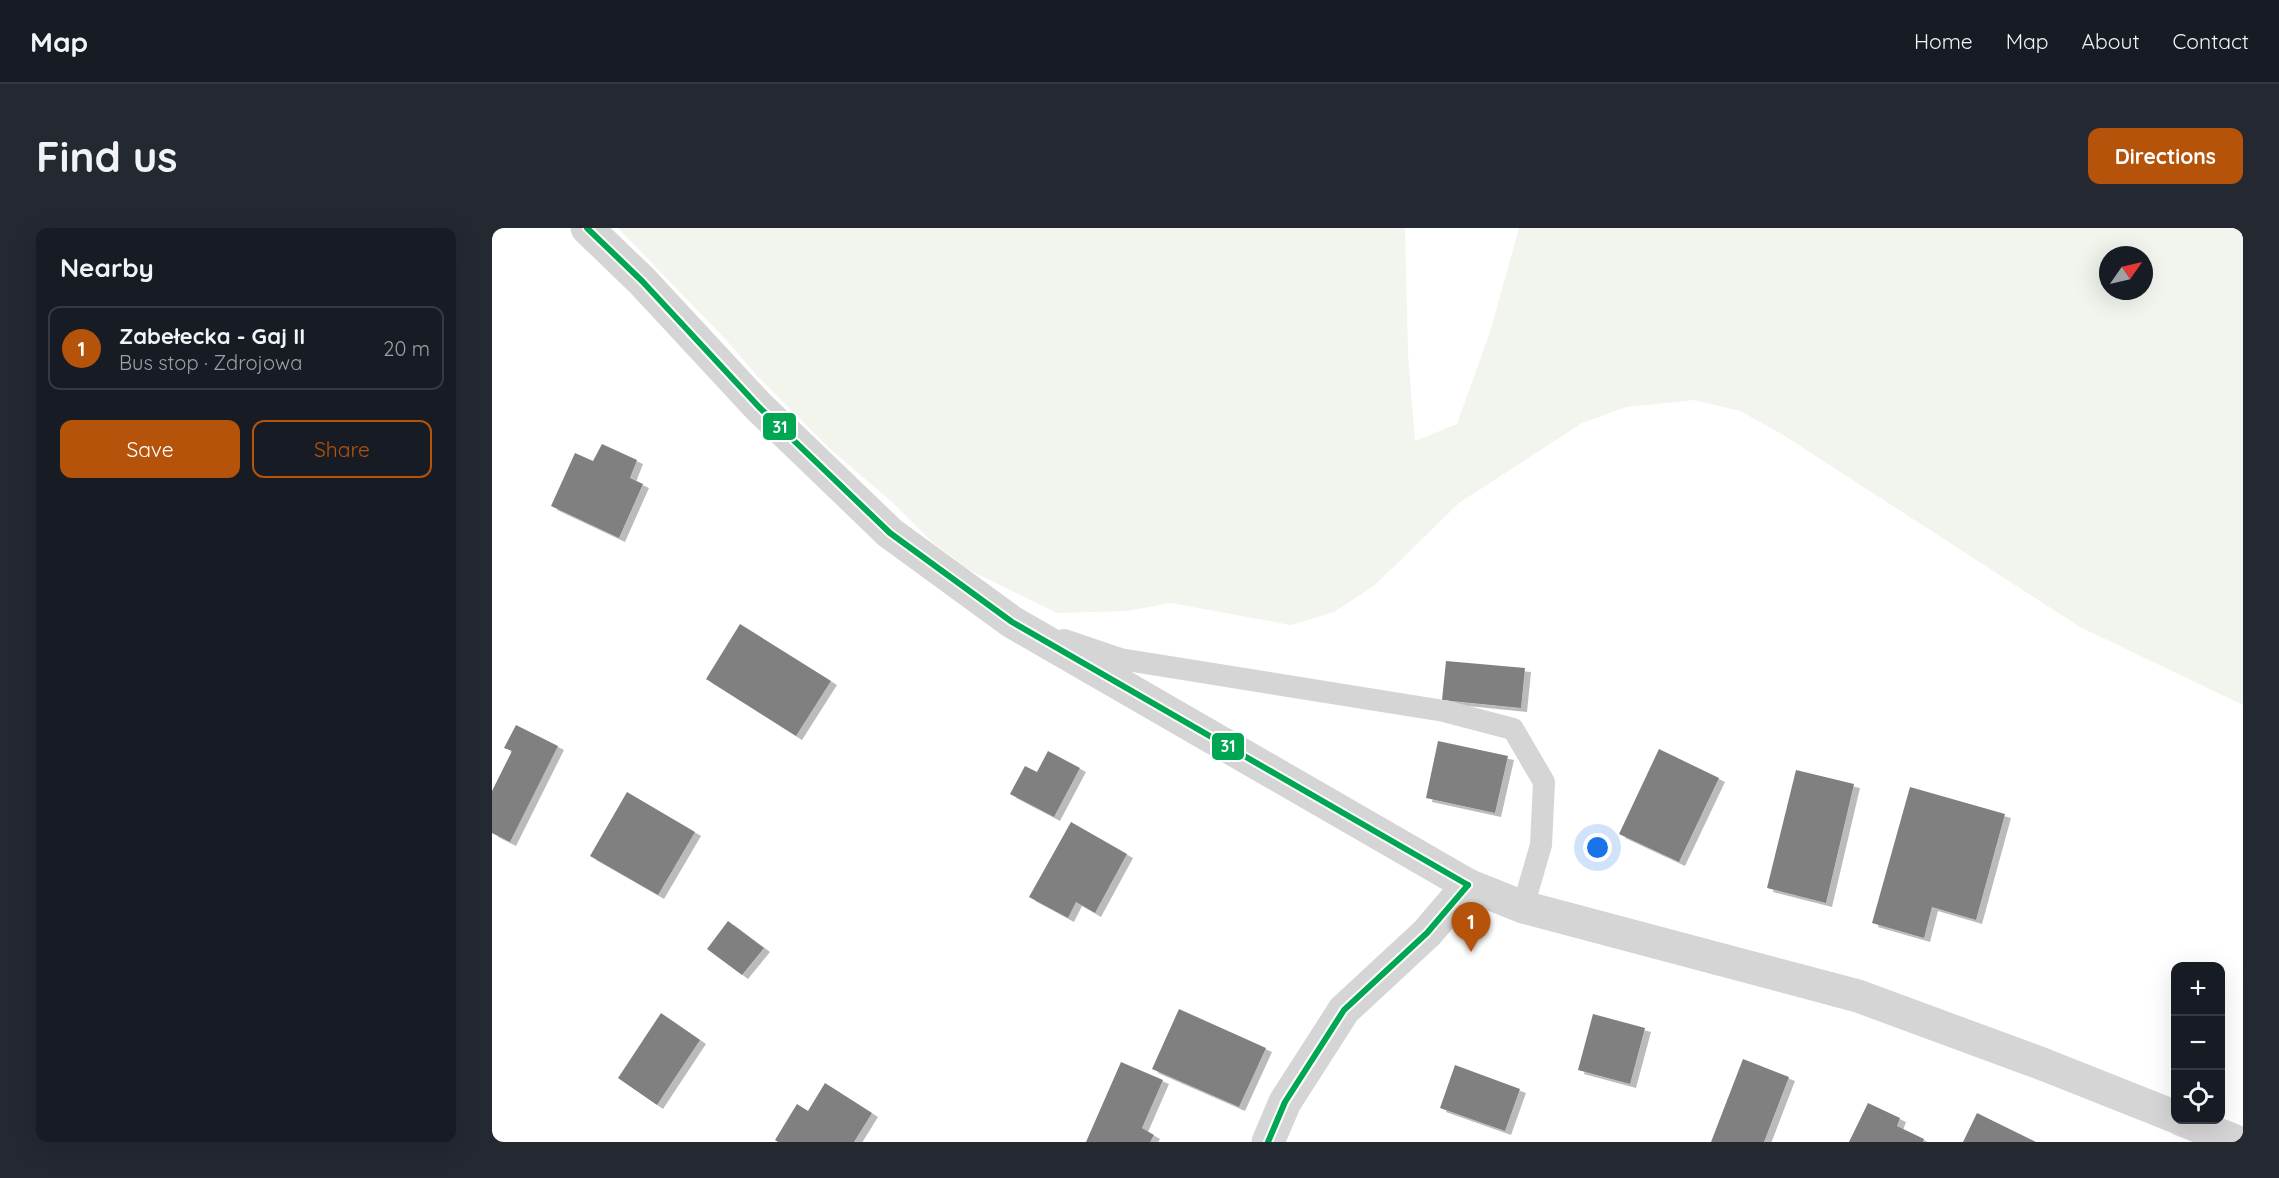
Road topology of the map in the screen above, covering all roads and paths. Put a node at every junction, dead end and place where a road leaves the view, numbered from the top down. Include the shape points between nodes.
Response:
1 (587, 228) edge
2 (1012, 622) junction
3 (1468, 885) junction
4 (1523, 907) junction
5 (2171, 1115) edge
6 (2194, 1124) edge
7 (1268, 1142) edge
8 (2238, 1142) edge

1 - 2 street via 759,407 890,533
2 - 3 street
2 - 4 lane via 1120,659 1444,711 1513,729 1544,782 1541,845
3 - 4 street
3 - 7 street via 1427,933 1344,1010 1285,1102
4 - 5 street via 1858,996
6 - 8 street

